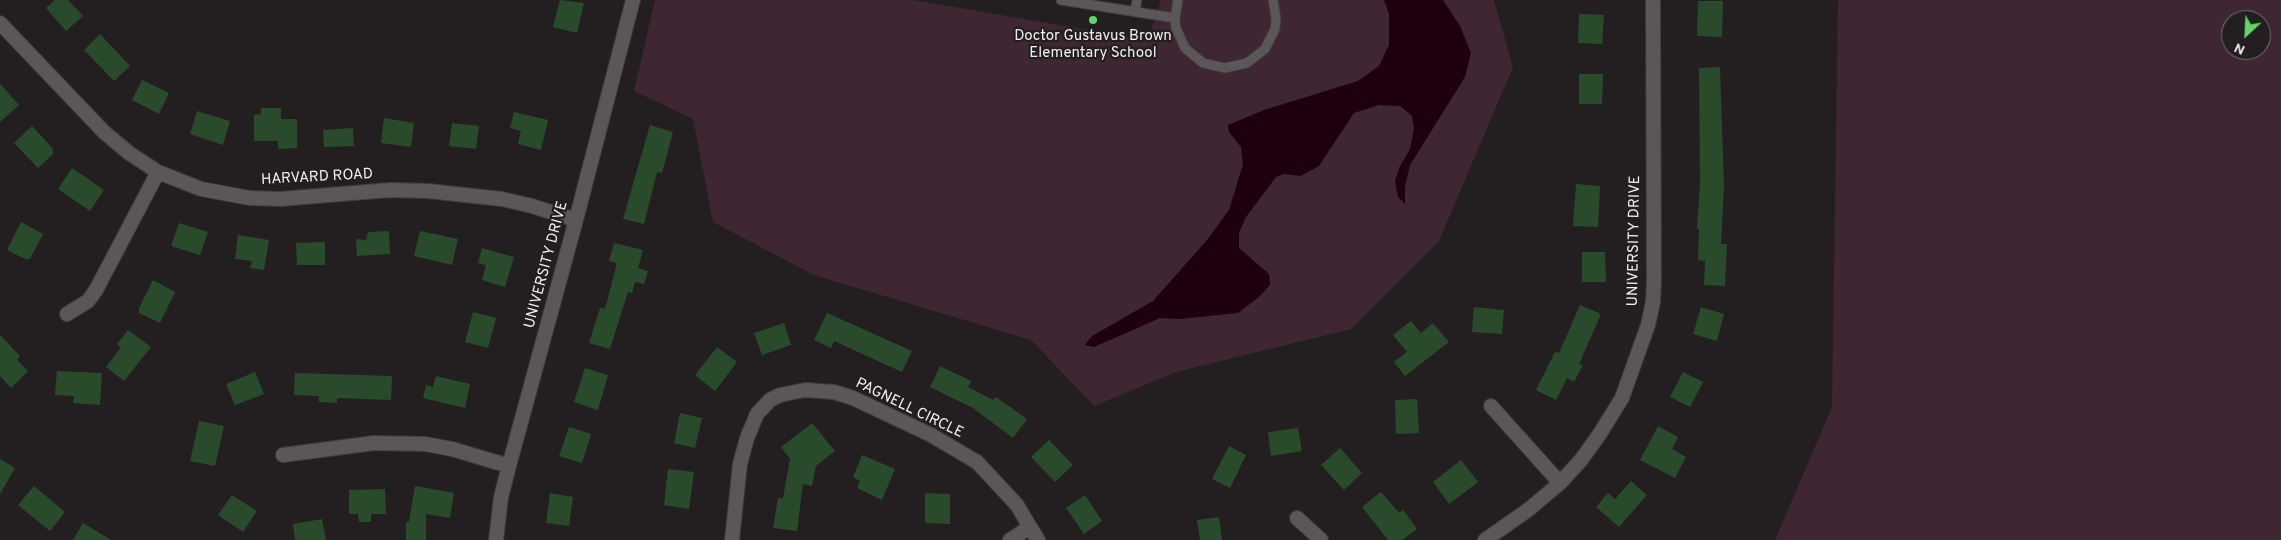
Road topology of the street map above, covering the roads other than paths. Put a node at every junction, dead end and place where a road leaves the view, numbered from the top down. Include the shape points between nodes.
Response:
1 (633, 0) edge
2 (1061, 0) edge
3 (1137, 0) edge
4 (1178, 0) edge
5 (1273, 0) edge
6 (1653, 0) edge
7 (1136, 12) junction
8 (1175, 18) junction
9 (0, 23) edge
10 (158, 172) junction
11 (576, 220) junction
12 (67, 314) dead end
13 (1491, 406) dead end
14 (283, 455) dead end
15 (509, 466) junction
16 (1560, 483) junction
17 (1297, 518) dead end
18 (1030, 526) junction
19 (496, 540) edge
20 (732, 540) edge
21 (1010, 540) edge
22 (1038, 540) edge
23 (1321, 540) edge
24 (1485, 540) edge

1 - 11 street, UNIVERSITY DRIVE
2 - 7 lane
3 - 7 lane
4 - 8 lane
5 - 8 lane via 1276,18 1271,40 1257,57 1236,67 1214,66 1193,56 1179,38
6 - 16 street, UNIVERSITY DRIVE via 1653,302 1638,358 1622,398 1599,436
7 - 8 lane
9 - 10 street, HARVARD ROAD via 104,132
10 - 11 street, HARVARD ROAD via 202,189 250,198 428,191 502,199
10 - 12 street via 100,284 88,301
11 - 15 street, UNIVERSITY DRIVE
13 - 16 street
14 - 15 street via 374,443 424,444
15 - 19 street, UNIVERSITY DRIVE via 501,497
16 - 24 street, UNIVERSITY DRIVE
17 - 23 street
18 - 20 street, PAGNELL CIRCLE via 995,479 978,462 954,447 853,398 834,392 805,390 770,400 757,414 740,464
18 - 21 street
18 - 22 street, PAGNELL CIRCLE

